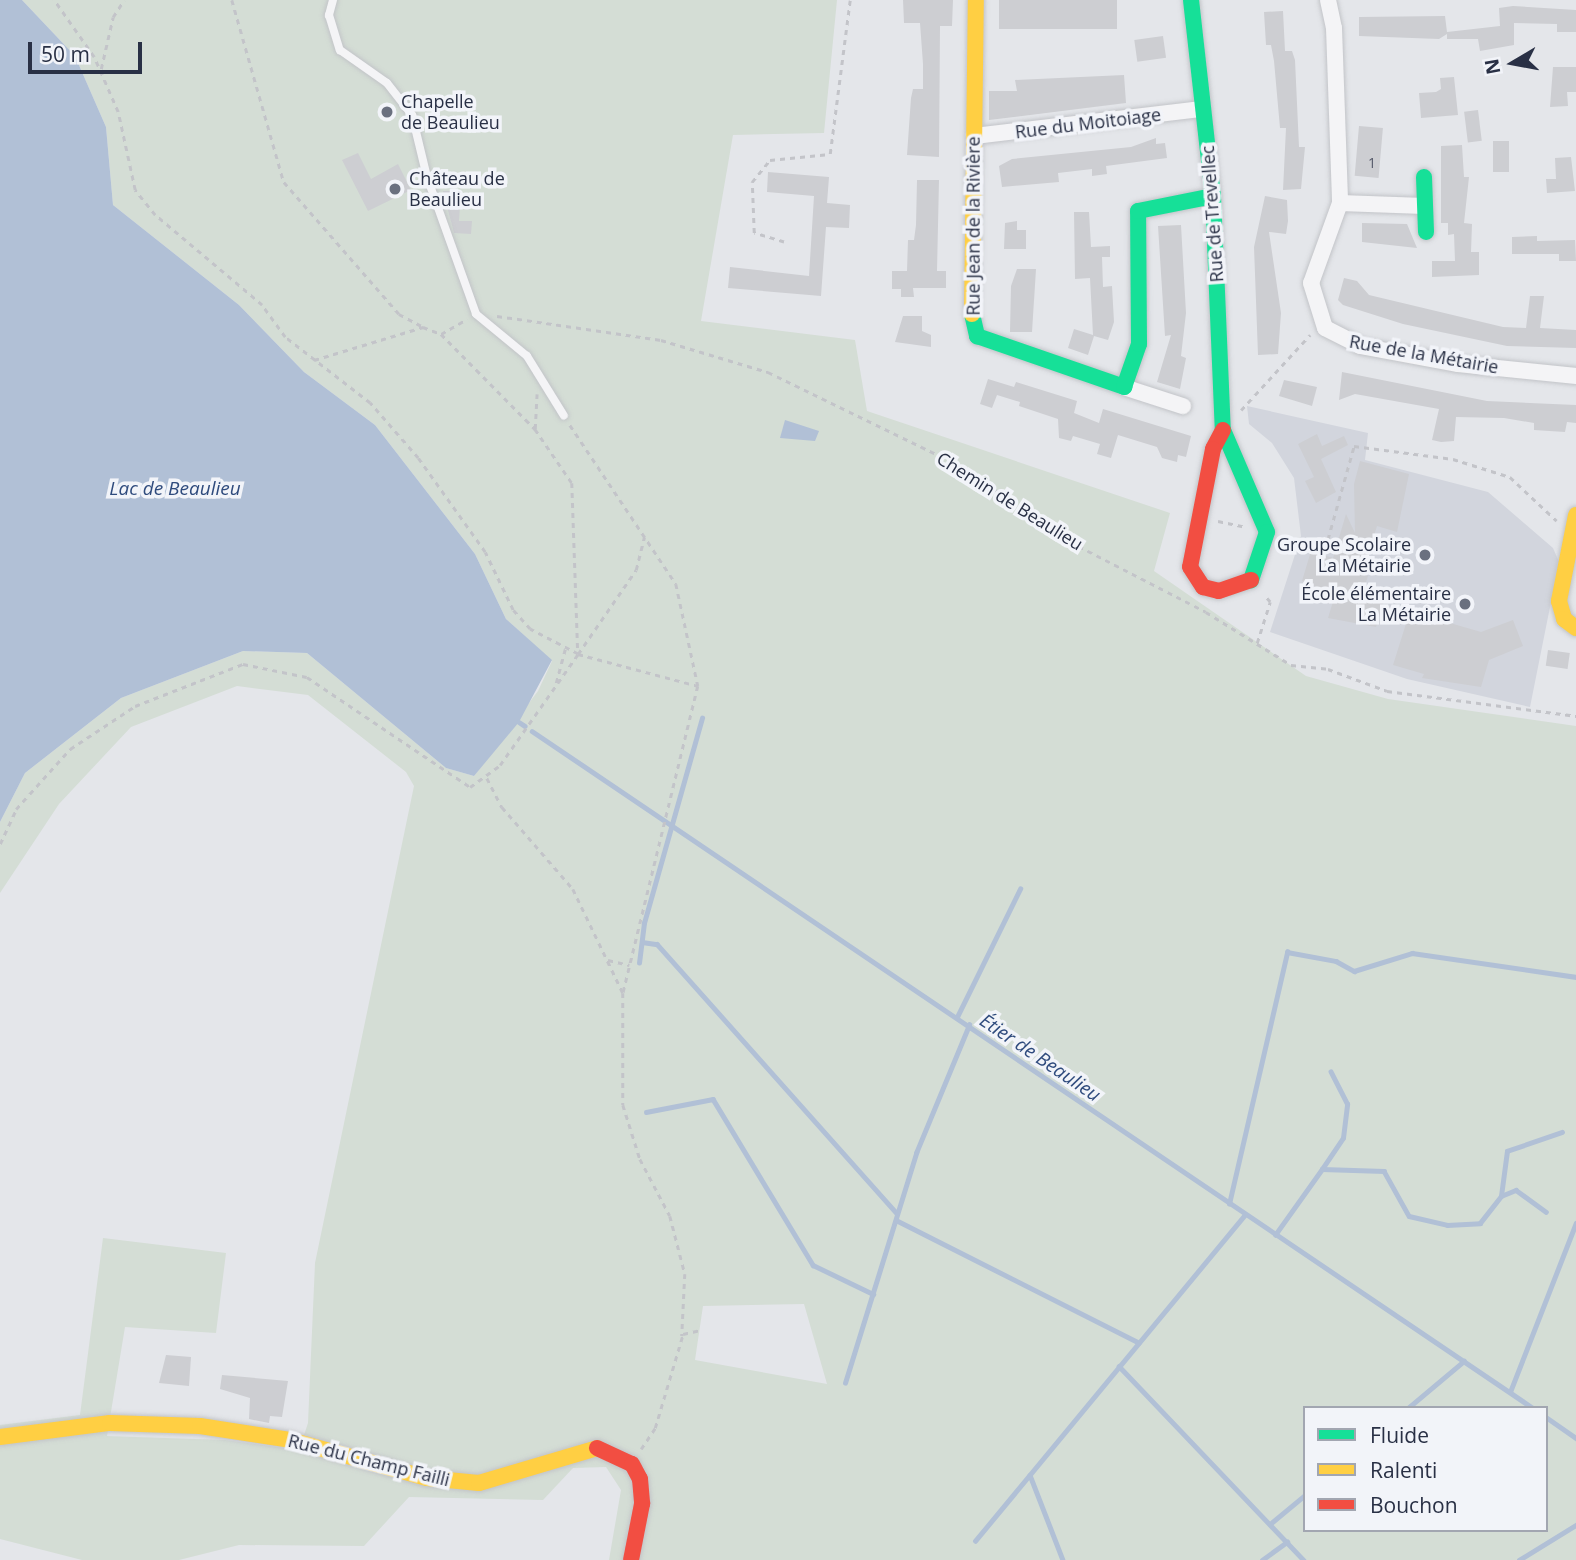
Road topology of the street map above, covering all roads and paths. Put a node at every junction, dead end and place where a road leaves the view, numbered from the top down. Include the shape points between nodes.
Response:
1 (54, 0) edge
2 (124, 0) edge
3 (232, 0) edge
4 (333, 0) edge
5 (850, 0) edge
6 (976, 0) edge
7 (1191, 0) edge
8 (1328, 0) edge
9 (101, 72) junction
10 (1202, 109) junction
11 (974, 136) junction
12 (1424, 177) dead end
13 (1213, 196) junction
14 (1340, 203) junction
15 (1424, 206) junction
16 (1426, 232) dead end
17 (784, 242) dead end
18 (476, 314) junction
19 (1322, 323) junction
20 (423, 327) junction
21 (441, 334) junction
22 (314, 360) junction
23 (538, 372) junction
24 (1576, 376) edge
25 (1124, 387) junction
26 (1183, 406) dead end
27 (564, 416) joint
28 (536, 429) junction
29 (1223, 430) junction
30 (1576, 515) edge
31 (1198, 516) junction
32 (1267, 532) junction
33 (1572, 535) junction
34 (644, 537) junction
35 (1252, 580) junction
36 (1576, 628) edge
37 (1257, 643) junction
38 (565, 649) junction
39 (578, 654) junction
40 (556, 686) junction
41 (698, 686) junction
42 (1576, 716) edge
43 (487, 778) junction
44 (0, 844) edge
45 (608, 960) junction
46 (630, 965) junction
47 (623, 993) junction
48 (701, 1330) dead end
49 (682, 1336) junction
50 (0, 1437) edge
51 (632, 1464) junction
52 (631, 1560) edge

1 - 9 path
2 - 9 path via 113,17
3 - 20 path via 284,182 399,314
4 - 18 lane via 329,15 340,50 387,83 412,115 427,177
5 - 17 path via 830,154 770,160 752,182 754,233
6 - 11 street, Rue Jean de la Rivière
7 - 10 street, Rue de Trevellec
8 - 14 street via 1334,27
9 - 22 path via 118,112 135,190
10 - 11 street, Rue du Moitoiage
10 - 13 street, Rue de Trevellec
11 - 25 street, Rue Jean de la Rivière via 972,322 977,336
12 - 15 street
13 - 25 street via 1138,211 1139,344
13 - 29 street, Rue de Trevellec
14 - 15 street
14 - 19 street via 1311,283
15 - 16 street
18 - 21 path
18 - 23 lane
18 - 37 path, Chemin de Beaulieu via 538,318 661,340 768,372 964,467 1060,537
19 - 24 street, Rue de la Métairie via 1341,339 1360,345 1458,364
19 - 29 path
20 - 21 path
20 - 22 path
21 - 28 path
22 - 38 path via 370,403 418,458 485,552 513,610 530,629
23 - 27 lane
23 - 28 path
25 - 26 street, Rue Jean de la Rivière
27 - 34 path
28 - 39 path via 572,483
29 - 31 street, Rue de Trevellec
29 - 32 street, Rue de Trevellec
30 - 33 street
31 - 32 path
31 - 35 street, Rue de Trevellec via 1193,577 1219,591
32 - 33 path via 1325,550 1354,446 1453,459 1510,477
32 - 35 street
33 - 36 street via 1559,601 1563,619
34 - 39 path via 636,570
34 - 41 path via 676,584
35 - 37 path via 1270,602
37 - 42 path, Chemin de Beaulieu via 1291,664 1328,669 1387,691
38 - 39 path
38 - 40 path
39 - 40 path
39 - 41 path
40 - 43 path
41 - 46 path
43 - 44 path via 470,787 460,784 307,677 243,664 135,706 70,749 16,809
43 - 45 path via 502,807 573,889
45 - 46 path
45 - 47 path
46 - 47 path
47 - 49 path via 623,1105 640,1159 670,1216 685,1274
48 - 49 path
49 - 51 path via 655,1428
50 - 51 street, Rue du Champ Failli via 110,1423 236,1429 452,1482 500,1479 583,1449 612,1452
51 - 52 street via 642,1490

